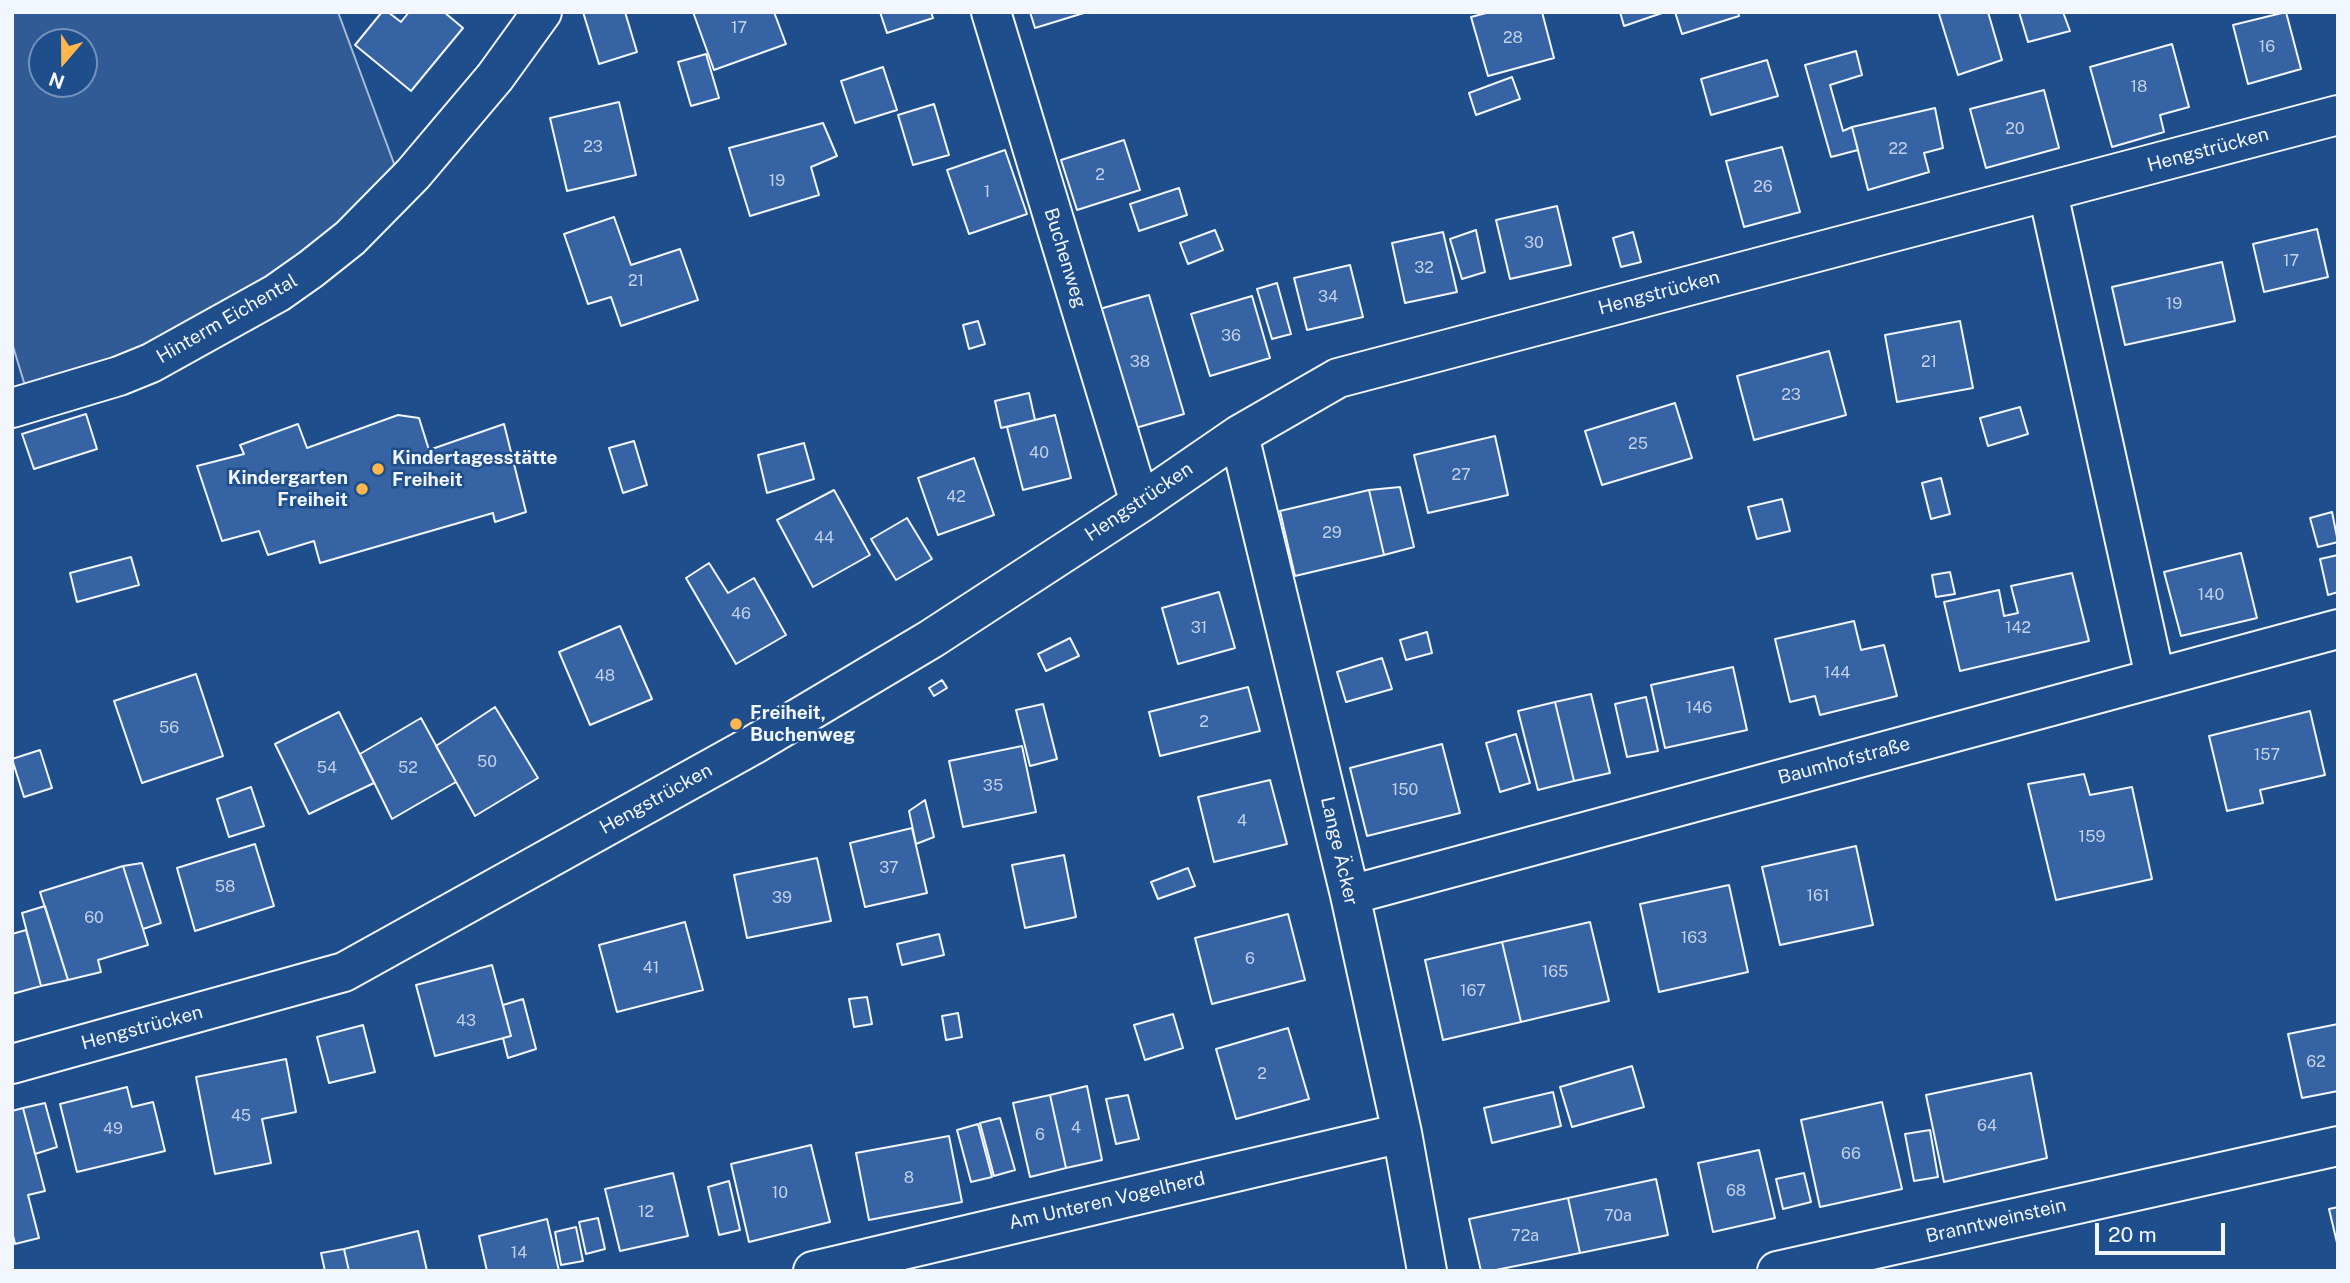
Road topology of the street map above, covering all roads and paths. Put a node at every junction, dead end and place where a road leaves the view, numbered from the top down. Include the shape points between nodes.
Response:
1 (542, 12) edge
2 (991, 12) edge
3 (2338, 115) edge
4 (2048, 193) junction
5 (12, 408) edge
6 (1240, 435) junction
7 (1140, 503) junction
8 (2338, 629) edge
9 (2155, 677) junction
10 (1350, 895) junction
11 (12, 1064) edge
12 (1402, 1133) junction
13 (2338, 1146) edge
14 (813, 1271) edge
15 (1427, 1271) edge
16 (1777, 1271) edge

1 - 5 street, Hinterm Eichental via 423,164 350,238 311,269 151,363
2 - 7 street, Buchenweg
3 - 4 street, Hengstrücken
4 - 6 street, Hengstrücken via 1338,378
4 - 9 street
6 - 7 street, Hengstrücken
6 - 10 street, Lange Äcker
7 - 11 street, Hengstrücken via 931,639 753,745 344,972
8 - 9 street, Baumhofstraße
9 - 10 street, Baumhofstraße
10 - 12 street, Lange Äcker
12 - 14 street, Am Unteren Vogelherd
12 - 15 street, Lange Äcker
13 - 16 street, Branntweinstein

